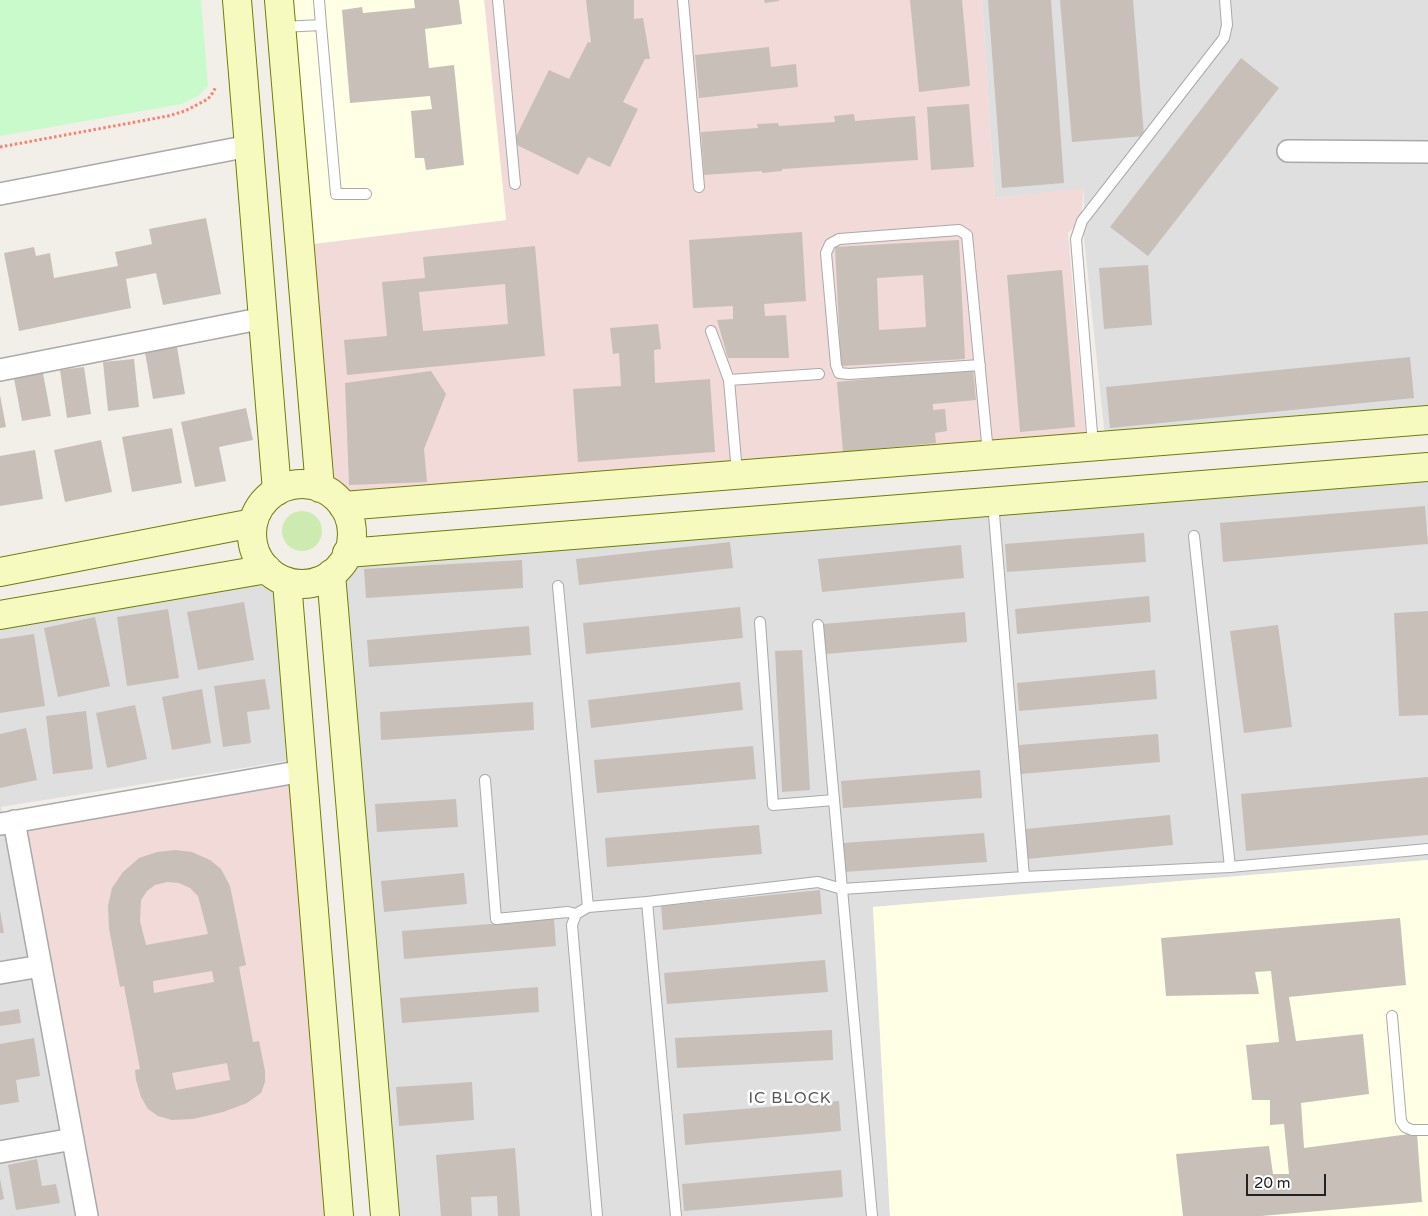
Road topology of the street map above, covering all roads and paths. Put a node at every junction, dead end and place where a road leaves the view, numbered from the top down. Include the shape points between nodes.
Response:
1 (237, 0) edge
2 (279, 0) edge
3 (319, 0) edge
4 (498, 0) edge
5 (683, 0) edge
6 (1225, 0) edge
7 (321, 25) junction
8 (281, 27) junction
9 (216, 80) dead end
10 (249, 146) junction
11 (0, 148) edge
12 (1288, 150) dead end
13 (1428, 152) edge
14 (515, 184) dead end
15 (699, 187) dead end
16 (0, 194) edge
17 (366, 194) dead end
18 (264, 318) junction
19 (711, 330) dead end
20 (980, 365) junction
21 (0, 370) edge
22 (819, 374) dead end
23 (729, 380) junction
24 (1428, 420) edge
25 (1093, 446) junction
26 (988, 454) junction
27 (1428, 467) edge
28 (737, 474) junction
29 (320, 488) junction
30 (277, 491) junction
31 (993, 502) junction
32 (343, 506) junction
33 (253, 523) junction
34 (1194, 536) dead end
35 (348, 553) junction
36 (0, 572) edge
37 (330, 574) junction
38 (277, 576) junction
39 (558, 586) dead end
40 (0, 615) edge
41 (760, 622) dead end
42 (818, 625) dead end
43 (303, 771) junction
44 (484, 780) dead end
45 (834, 800) junction
46 (7, 823) edge
47 (1428, 849) edge
48 (1230, 867) junction
49 (1024, 877) junction
50 (842, 889) junction
51 (647, 902) junction
52 (588, 907) junction
53 (576, 914) junction
54 (41, 966) junction
55 (0, 973) edge
56 (1392, 1016) dead end
57 (1428, 1130) edge
58 (73, 1140) junction
59 (0, 1152) edge
60 (383, 1214) edge
61 (87, 1216) edge
62 (339, 1216) edge
63 (597, 1216) edge
64 (676, 1216) edge
65 (872, 1216) edge

1 - 10 street
2 - 8 street
3 - 7 lane
4 - 14 lane
5 - 15 lane
6 - 25 lane via 1227,25 1224,38 1082,221 1076,239
7 - 8 lane
7 - 17 lane via 336,194
8 - 29 street
9 - 11 path via 208,99 185,111
10 - 16 street
10 - 18 street
12 - 13 street
18 - 21 street
18 - 30 street
19 - 23 lane
20 - 20 lane via 967,235 959,230 839,239 830,244 826,253 839,373
20 - 26 lane
22 - 23 lane
23 - 28 lane
24 - 25 street
25 - 26 street
26 - 28 street
27 - 31 street
28 - 32 street
29 - 30 street via 304,484
29 - 32 street via 332,494
30 - 33 street via 260,508
31 - 35 street
31 - 49 lane
32 - 35 street via 351,522 352,540
33 - 36 street
33 - 38 street via 252,541 257,557
34 - 48 lane
35 - 37 street via 336,571
37 - 38 street via 304,584
37 - 60 street
38 - 40 street
38 - 43 street
39 - 52 lane
41 - 45 lane via 773,805
42 - 45 lane
43 - 46 street
43 - 62 street
44 - 53 lane via 496,919
45 - 50 lane
46 - 54 street
47 - 48 lane
48 - 49 lane
49 - 50 lane
50 - 51 lane via 818,882
50 - 65 lane
51 - 52 lane
51 - 64 lane
52 - 53 lane
53 - 63 lane via 572,925
54 - 55 street
54 - 58 street
56 - 57 lane via 1401,1121 1412,1130
58 - 59 street
58 - 61 street

